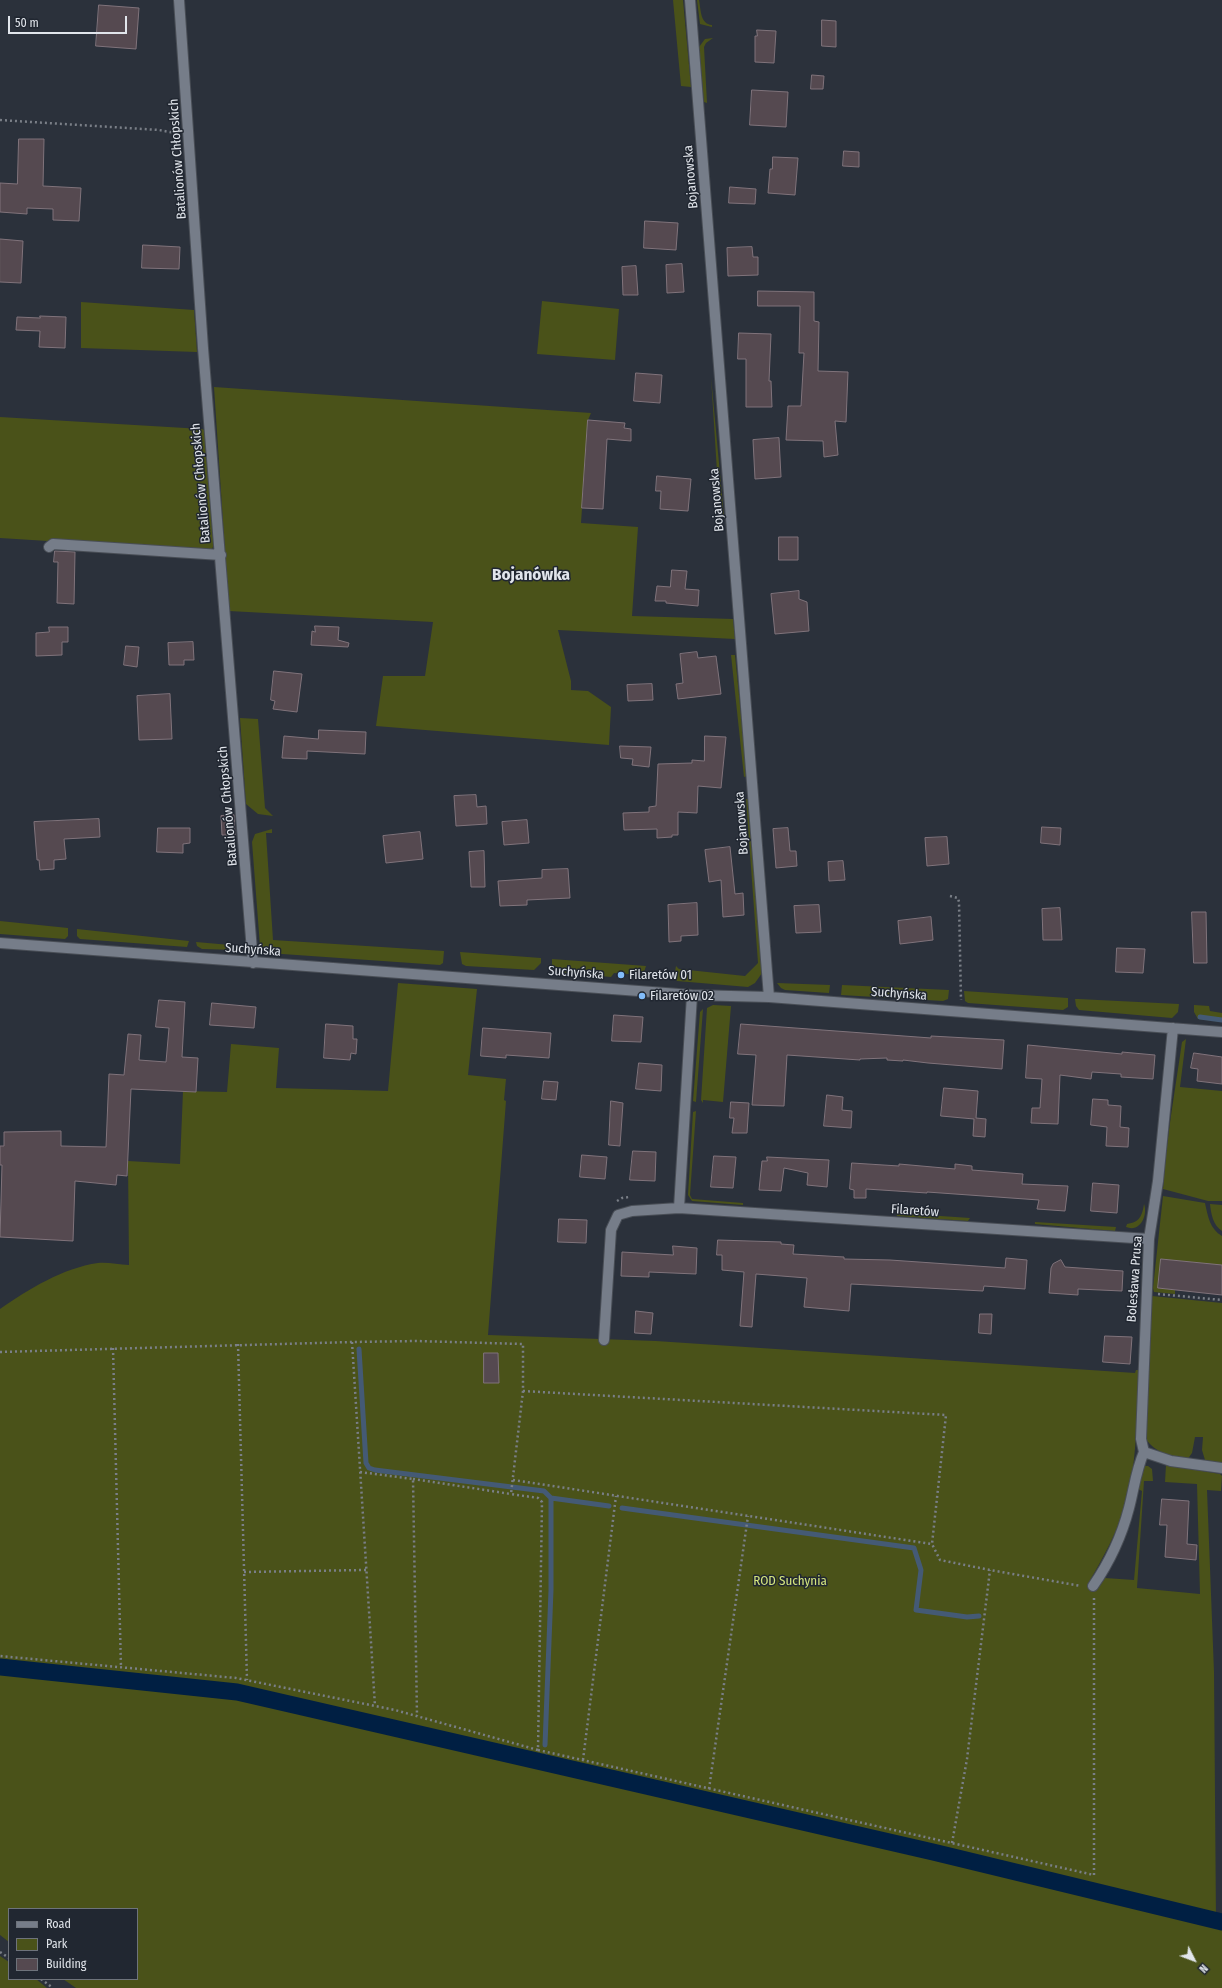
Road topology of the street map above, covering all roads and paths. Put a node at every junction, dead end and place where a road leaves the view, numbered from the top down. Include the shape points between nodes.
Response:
1 (179, 0) edge
2 (690, 0) edge
3 (0, 120) edge
4 (190, 149) junction
5 (49, 547) dead end
6 (220, 555) junction
7 (950, 896) dead end
8 (0, 943) edge
9 (253, 963) junction
10 (692, 995) junction
11 (769, 997) junction
12 (960, 1012) junction
13 (1172, 1028) junction
14 (1222, 1032) edge
15 (632, 1198) dead end
16 (612, 1206) dead end
17 (679, 1208) junction
18 (1149, 1239) junction
19 (1146, 1293) junction
20 (1222, 1300) edge
21 (604, 1340) dead end
22 (352, 1342) junction
23 (238, 1344) junction
24 (113, 1348) junction
25 (0, 1352) edge
26 (524, 1391) junction
27 (1144, 1452) junction
28 (1222, 1468) edge
29 (360, 1472) junction
30 (413, 1479) junction
31 (513, 1480) junction
32 (511, 1494) junction
33 (616, 1496) junction
34 (748, 1516) junction
35 (932, 1544) junction
36 (366, 1570) junction
37 (990, 1570) junction
38 (244, 1572) junction
39 (1090, 1588) junction
40 (0, 1656) edge
41 (121, 1668) junction
42 (247, 1680) junction
43 (374, 1706) junction
44 (417, 1716) junction
45 (538, 1750) junction
46 (583, 1760) junction
47 (709, 1789) junction
48 (952, 1843) junction
49 (42, 1980) edge
50 (53, 1988) edge

1 - 4 street, Batalionów Chłopskich
2 - 11 street, Bojanowska
3 - 4 path via 173,132
4 - 6 street, Batalionów Chłopskich
5 - 6 street via 53,544
6 - 9 street, Batalionów Chłopskich
7 - 12 path via 958,898 960,902
8 - 9 street, Suchyńska
9 - 10 street, Suchyńska
10 - 11 street, Suchyńska
10 - 17 street
11 - 12 street, Suchyńska
12 - 13 street, Suchyńska
13 - 14 street, Suchyńska
13 - 18 street, Bolesława Prusa via 1158,1181
15 - 16 path via 622,1198
17 - 18 street, Filaretów
17 - 21 street, Filaretów via 632,1211 618,1214 613,1222
18 - 19 street, Bolesława Prusa
19 - 20 path
19 - 27 street, Bolesława Prusa via 1141,1439
22 - 23 path
22 - 26 path via 523,1344
22 - 29 path
23 - 24 path
23 - 38 path
24 - 25 path
24 - 41 path
26 - 31 path
26 - 35 path via 946,1415
27 - 28 street via 1171,1461
27 - 39 street via 1126,1517 1113,1551
29 - 30 path
29 - 36 path
30 - 32 path
30 - 44 path
31 - 32 path
31 - 33 path
32 - 45 path via 538,1498 542,1502
33 - 34 path
33 - 46 path
34 - 35 path
34 - 47 path
35 - 37 path via 940,1560
36 - 38 path
36 - 43 path
37 - 39 path
37 - 48 path via 967,1759
38 - 42 path
39 - 48 path via 1094,1595 1094,1875
40 - 41 path
41 - 42 path
42 - 43 path
43 - 44 path
44 - 45 path
45 - 46 path
46 - 47 path
47 - 48 path
49 - 50 path

